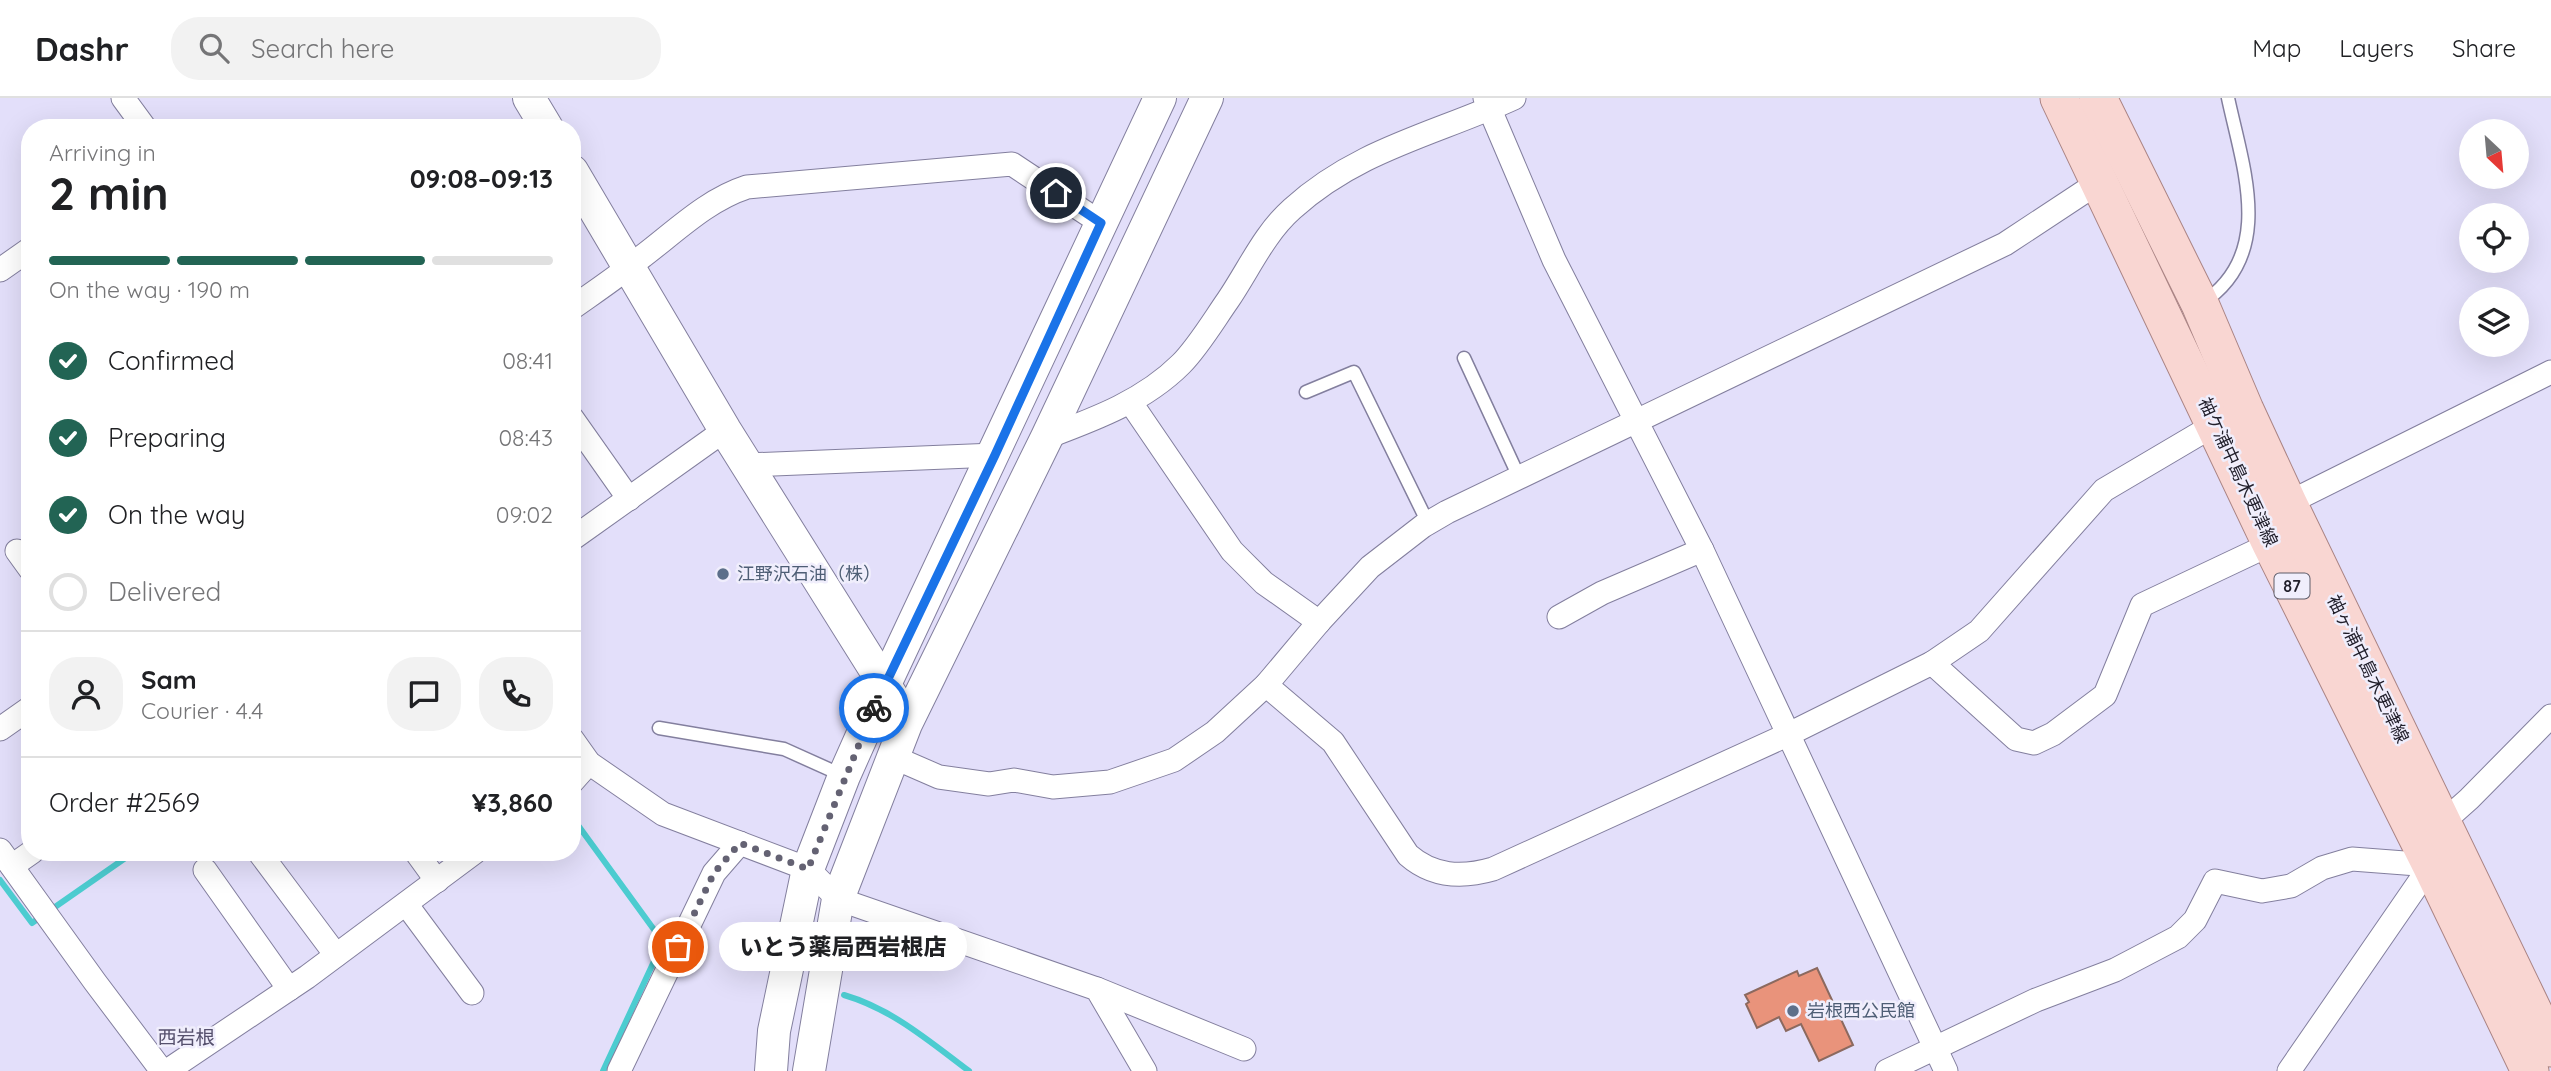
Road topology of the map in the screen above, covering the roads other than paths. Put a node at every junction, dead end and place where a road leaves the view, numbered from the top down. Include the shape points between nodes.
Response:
1 (124, 98) edge
2 (529, 98) edge
3 (1160, 98) edge
4 (1207, 98) edge
5 (1514, 98) edge
6 (2059, 98) edge
7 (2098, 98) edge
8 (2228, 98) edge
9 (1488, 104) edge
10 (139, 119) edge
11 (542, 119) edge
12 (2099, 182) junction
13 (581, 186) edge
14 (1101, 223) junction
15 (21, 253) edge
16 (3, 261) edge
17 (630, 267) junction
18 (581, 302) edge
19 (2200, 303) junction
20 (1464, 358) dead end
21 (2551, 372) edge
22 (1306, 392) dead end
23 (1131, 403) junction
24 (2230, 416) junction
25 (1637, 421) junction
26 (725, 430) junction
27 (581, 431) edge
28 (1047, 437) junction
29 (995, 455) junction
30 (747, 465) junction
31 (1519, 477) junction
32 (629, 499) junction
33 (2288, 503) junction
34 (1428, 523) junction
35 (581, 533) edge
36 (2271, 544) junction
37 (1702, 550) junction
38 (1559, 617) dead end
39 (1319, 622) junction
40 (1933, 663) junction
41 (885, 684) junction
42 (1266, 685) junction
43 (21, 714) edge
44 (2551, 716) edge
45 (906, 724) junction
46 (659, 728) dead end
47 (0, 729) edge
48 (1787, 735) junction
49 (581, 752) edge
50 (893, 757) junction
51 (589, 763) junction
52 (581, 772) edge
53 (844, 776) junction
54 (2442, 823) junction
55 (740, 843) junction
56 (6, 858) edge
57 (266, 861) edge
58 (423, 861) edge
59 (463, 861) edge
60 (2431, 865) junction
61 (808, 869) junction
62 (205, 870) dead end
63 (437, 881) junction
64 (838, 899) junction
65 (406, 904) junction
66 (336, 955) junction
67 (289, 989) junction
68 (1097, 989) junction
69 (472, 993) dead end
70 (1935, 1048) junction
71 (2551, 1048) edge
72 (1244, 1049) dead end
73 (2300, 1066) edge
74 (165, 1071) edge
75 (619, 1071) edge
76 (771, 1071) edge
77 (809, 1071) edge
78 (1145, 1071) edge
79 (1887, 1071) edge
80 (1946, 1071) edge
81 (2530, 1071) edge

1 - 10 street
2 - 11 street
3 - 14 street
4 - 28 street
5 - 9 street
6 - 12 main road, 袖ケ浦中島木更津線 / 87
7 - 19 main road, 袖ヶ浦中島木更津線 / 87
8 - 19 lane via 2248,194 2249,234 2234,272
9 - 23 street via 1378,152 1293,208 1273,229 1181,364
9 - 25 street via 1554,260
12 - 24 main road, 袖ケ浦中島木更津線 / 87
12 - 25 street via 2005,244
13 - 17 street
14 - 17 street via 1012,164 747,187 710,204
14 - 29 street
15 - 16 street
17 - 18 street
17 - 26 street
19 - 24 main road, 袖ヶ浦中島木更津線 / 87
20 - 31 lane
21 - 33 street
22 - 34 lane via 1354,372
23 - 28 street
23 - 39 street via 1232,551 1264,583
24 - 33 main road, 袖ヶ浦中島木更津線 / 87
24 - 36 main road, 袖ケ浦中島木更津線 / 87
24 - 40 street via 2104,490 1979,631
25 - 31 street
25 - 37 street
26 - 30 street
26 - 32 street
27 - 32 street
28 - 45 street
29 - 30 street
29 - 41 street
30 - 41 street
31 - 34 street
32 - 35 street
33 - 54 main road, 袖ヶ浦中島木更津線 / 87
34 - 39 street via 1370,567
36 - 40 street via 2142,604 2105,695 2034,743 2016,738
36 - 60 main road, 袖ケ浦中島木更津線 / 87
37 - 38 street
37 - 48 street
39 - 42 street
40 - 48 street
41 - 45 street
41 - 53 street
42 - 48 street via 1333,742 1408,855 1418,864 1452,876 1493,869
42 - 50 street via 1215,732 1174,760 1110,782 1053,787 1014,780 989,784 939,777
43 - 47 street
44 - 54 street
45 - 50 street
46 - 53 lane via 783,749
48 - 70 street
49 - 51 street
50 - 64 street
51 - 52 street
51 - 55 street via 663,814
53 - 61 street
54 - 71 main road, 袖ヶ浦中島木更津線 / 87
55 - 61 street
55 - 75 street via 714,873
56 - 74 street via 94,982
57 - 66 street
58 - 63 street
59 - 63 street
60 - 70 street via 2352,859 2322,868 2291,886 2262,891 2215,881 2195,920 2178,937 2115,970 2036,1000
60 - 73 street
60 - 81 main road, 袖ケ浦中島木更津線 / 87
61 - 64 street
61 - 76 street via 774,1031
62 - 67 street
63 - 65 street
64 - 68 street
64 - 77 street
65 - 66 street
65 - 69 street
66 - 67 street
67 - 74 street
68 - 72 street
68 - 78 street
70 - 79 street
70 - 80 street

